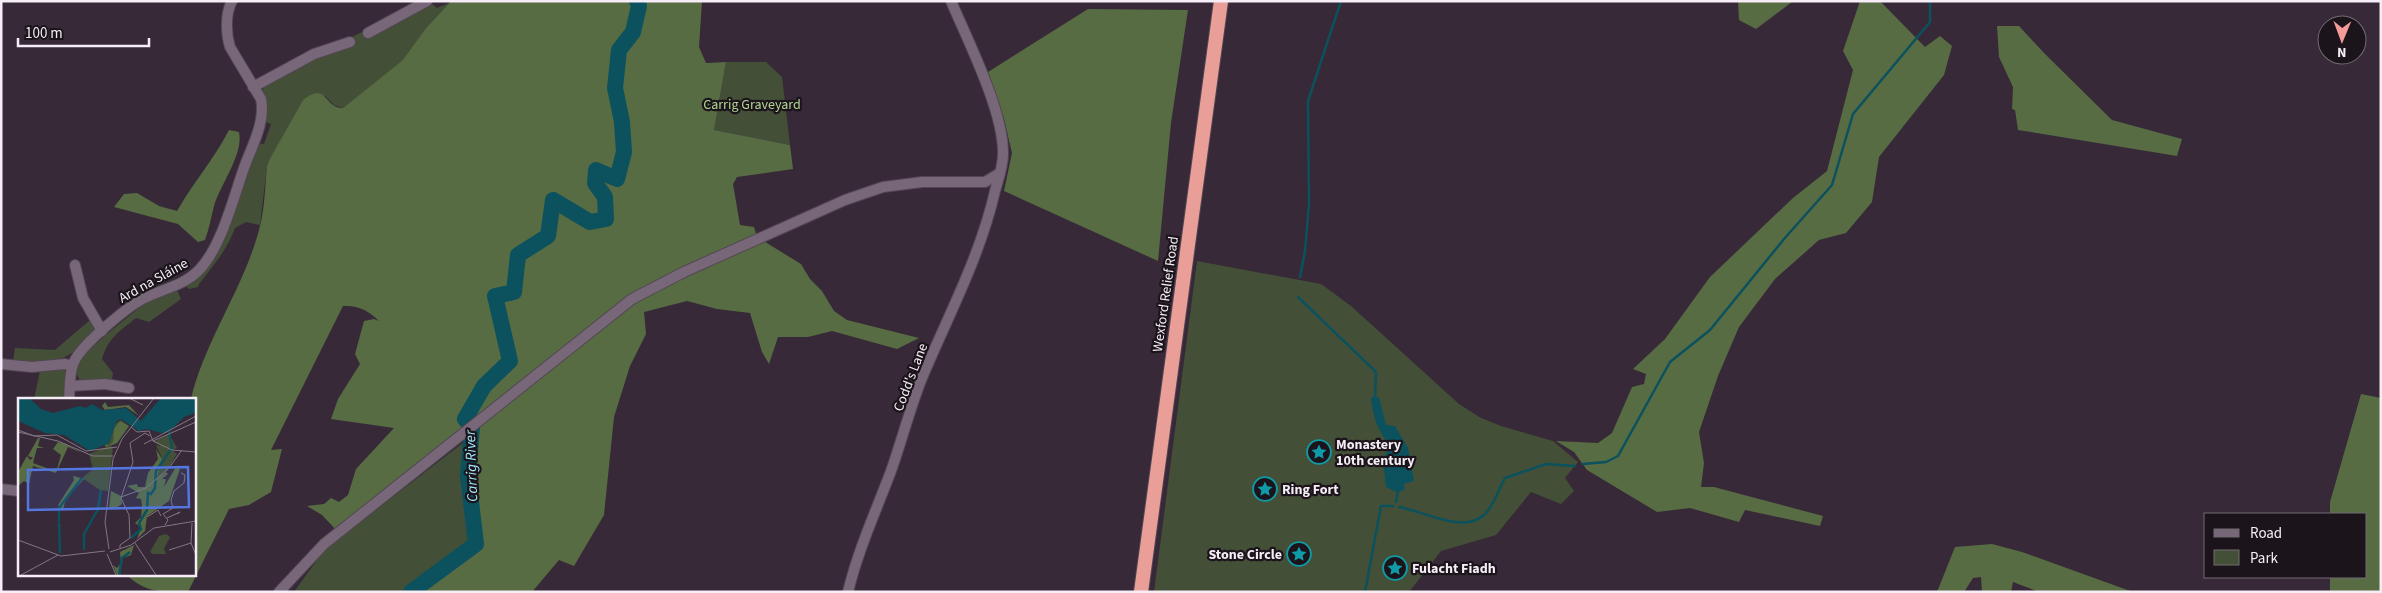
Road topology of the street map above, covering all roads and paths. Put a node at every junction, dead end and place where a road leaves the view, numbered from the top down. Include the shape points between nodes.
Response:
1 (232, 1) edge
2 (426, 1) edge
3 (951, 1) edge
4 (1220, 1) edge
5 (368, 33) dead end
6 (350, 42) dead end
7 (253, 87) junction
8 (1000, 173) junction
9 (76, 265) dead end
10 (102, 331) junction
11 (1, 364) edge
12 (72, 366) junction
13 (70, 386) junction
14 (129, 388) dead end
15 (69, 398) edge
16 (1, 488) edge
17 (18, 491) edge
18 (278, 592) edge
19 (848, 592) edge
20 (1141, 592) edge

1 - 7 street, Ard na Sláine via 228,13 228,39
2 - 5 street
3 - 8 street, Codd's Lane via 993,107 1002,139
4 - 20 highway, Wexford Relief Road
6 - 7 street via 314,54
7 - 10 street, Ard na Sláine via 261,99 262,108 245,165 214,247 199,270 180,284 144,298
8 - 18 street via 985,182 922,182 883,187 845,200 684,272 632,299 324,544
8 - 19 street, Codd's Lane via 988,223 922,379
9 - 10 street via 83,298
10 - 12 street, Ard na Sláine
11 - 12 street
12 - 13 street
13 - 14 street via 105,384
13 - 15 street
16 - 17 street

